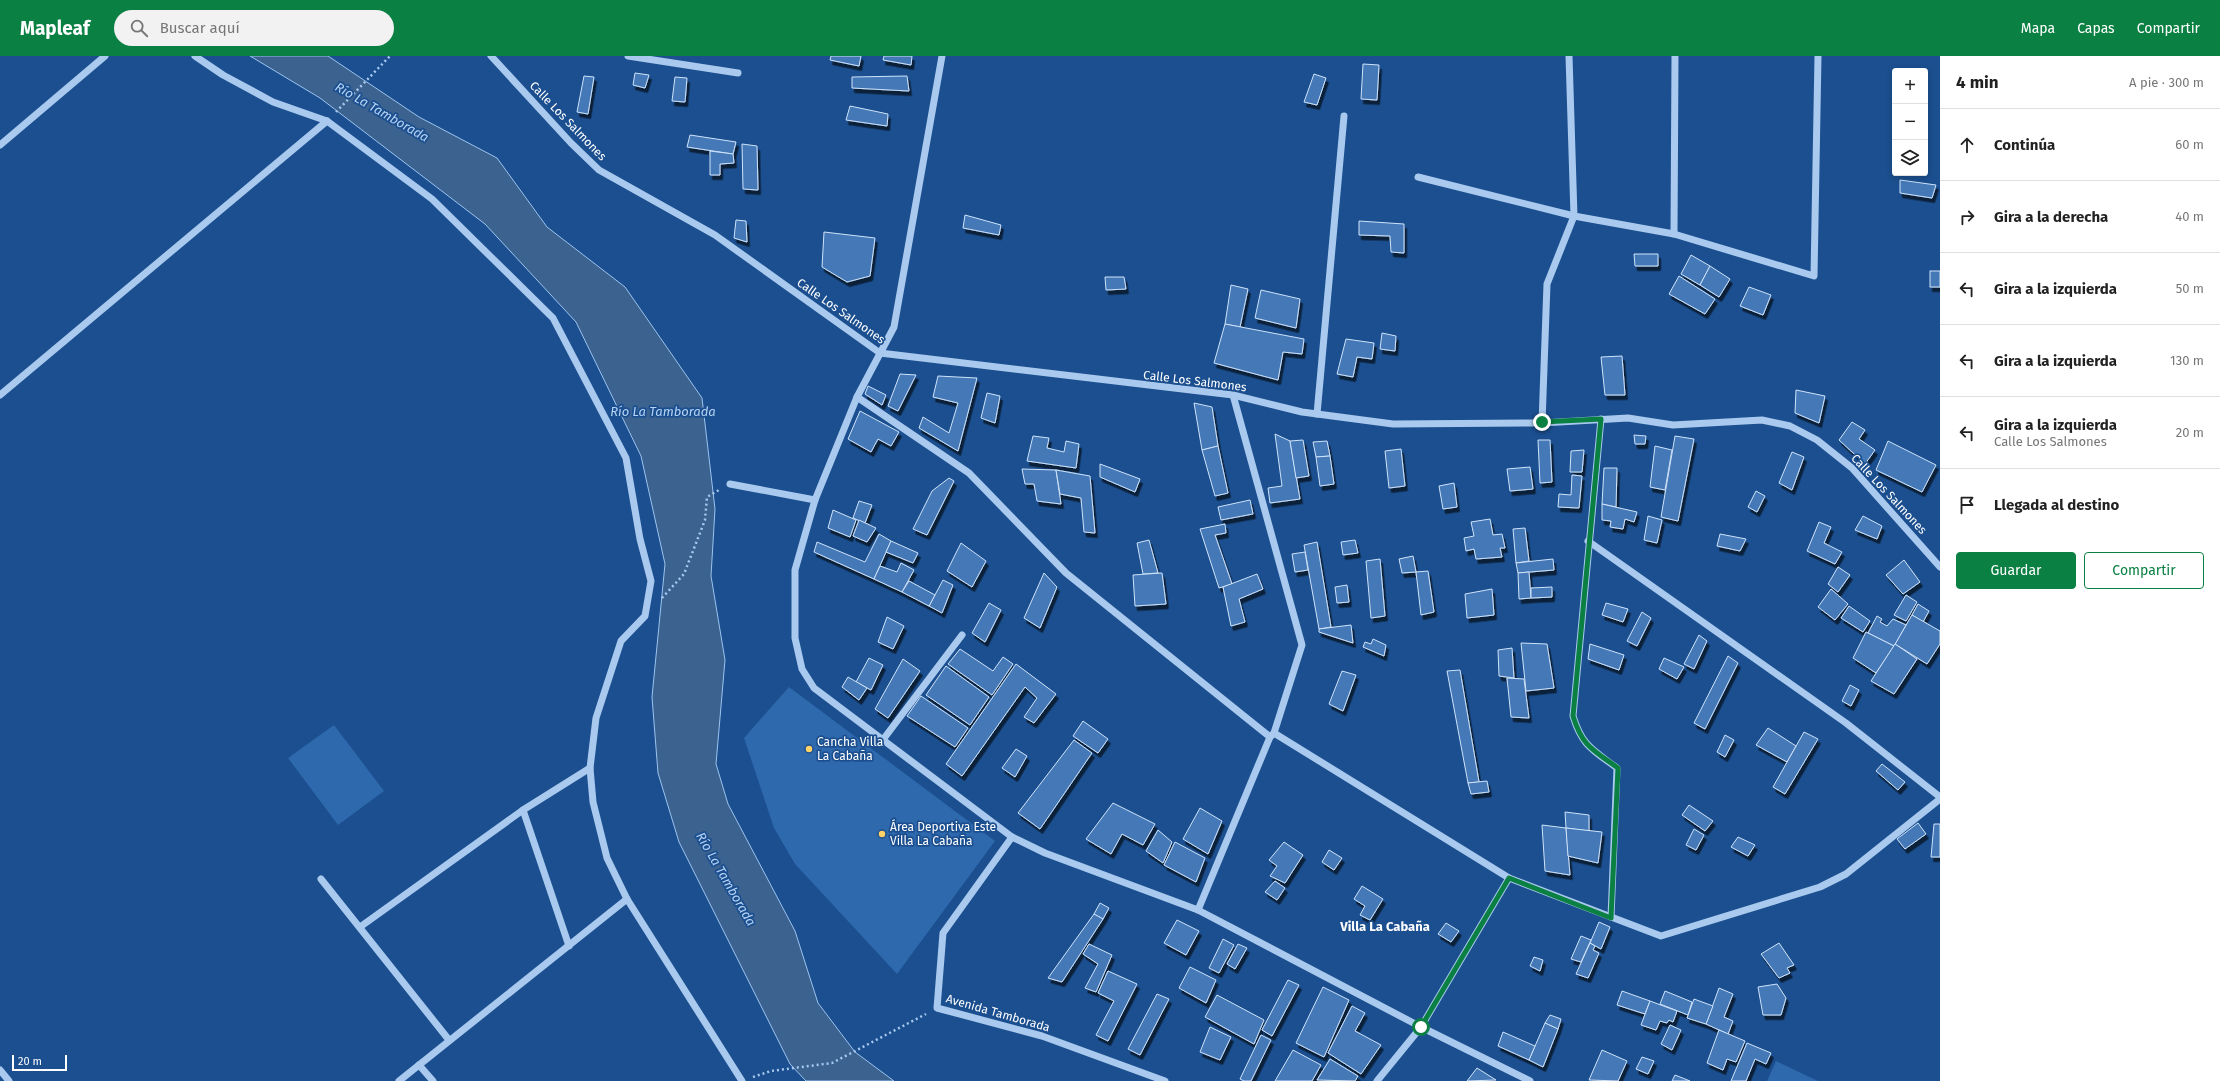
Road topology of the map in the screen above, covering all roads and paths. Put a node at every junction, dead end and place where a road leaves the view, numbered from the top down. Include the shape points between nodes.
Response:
1 (105, 56) edge
2 (195, 56) edge
3 (390, 56) edge
4 (491, 56) edge
5 (628, 56) edge
6 (942, 56) edge
7 (1569, 56) edge
8 (1676, 56) edge
9 (1818, 56) edge
10 (738, 73) dead end
11 (1344, 116) dead end
12 (327, 121) junction
13 (0, 145) edge
14 (1418, 177) dead end
15 (1574, 216) junction
16 (1674, 234) junction
17 (880, 353) junction
18 (0, 394) edge
19 (1233, 395) junction
20 (857, 397) junction
21 (1317, 414) junction
22 (1601, 419) junction
23 (1542, 422) junction
24 (730, 484) joint
25 (814, 500) junction
26 (1588, 541) junction
27 (1940, 567) edge
28 (645, 616) junction
29 (962, 635) dead end
30 (1272, 735) junction
31 (882, 741) junction
32 (590, 768) junction
33 (1940, 798) edge
34 (523, 810) junction
35 (1012, 837) junction
36 (1509, 878) junction
37 (321, 879) dead end
38 (627, 898) junction
39 (1198, 910) junction
40 (1611, 918) junction
41 (360, 926) junction
42 (569, 946) junction
43 (937, 1008) junction
44 (1421, 1027) junction
45 (450, 1040) junction
46 (419, 1065) junction
47 (0, 1070) edge
48 (750, 1078) dead end
49 (8, 1081) edge
50 (399, 1081) edge
51 (432, 1081) edge
52 (742, 1081) edge
53 (1166, 1081) edge
54 (1377, 1081) edge
55 (1530, 1081) edge

1 - 13 street
2 - 12 street via 223,76 273,102
3 - 12 path
4 - 17 street, Calle Los Salmones via 599,170 715,235
5 - 10 street
6 - 17 street via 894,327
7 - 15 street
8 - 16 street
9 - 16 street via 1814,276
11 - 21 street
12 - 18 street
12 - 28 street via 432,198 553,318 626,458 640,539 651,581
14 - 15 street
15 - 16 street
15 - 23 street via 1547,284
17 - 19 street, Calle Los Salmones
17 - 20 street
19 - 21 street, Calle Los Salmones
19 - 30 street via 1302,645
20 - 25 street
20 - 30 street via 969,473 1066,573
21 - 23 street, Calle Los Salmones via 1393,424
22 - 23 street, Calle Los Salmones
22 - 26 street
22 - 27 street, Calle Los Salmones via 1628,418 1673,425 1762,420 1790,426 1817,440 1852,468
24 - 25 street
24 - 28 path via 707,497 705,520 684,574
25 - 31 street via 795,570 795,638 802,669 814,688
26 - 33 street via 1846,723
26 - 40 street via 1573,716 1586,746 1618,768
28 - 32 street via 621,641 596,718
29 - 31 street
30 - 36 street
30 - 39 street
31 - 35 street
32 - 34 street
32 - 38 street via 593,802 607,858
33 - 40 street via 1846,874 1820,887 1662,936
34 - 41 street
34 - 42 street
35 - 39 street via 1045,853
35 - 43 street, Avenida Tamborada via 943,933
36 - 40 street
36 - 44 street
37 - 41 street
38 - 42 street
38 - 52 street
39 - 44 street
41 - 45 street
42 - 45 street
43 - 48 path via 832,1063 770,1071
43 - 53 street, Avenida Tamborada via 1042,1036
44 - 54 street
44 - 55 street
45 - 46 street
46 - 50 street
46 - 51 street
47 - 49 street

